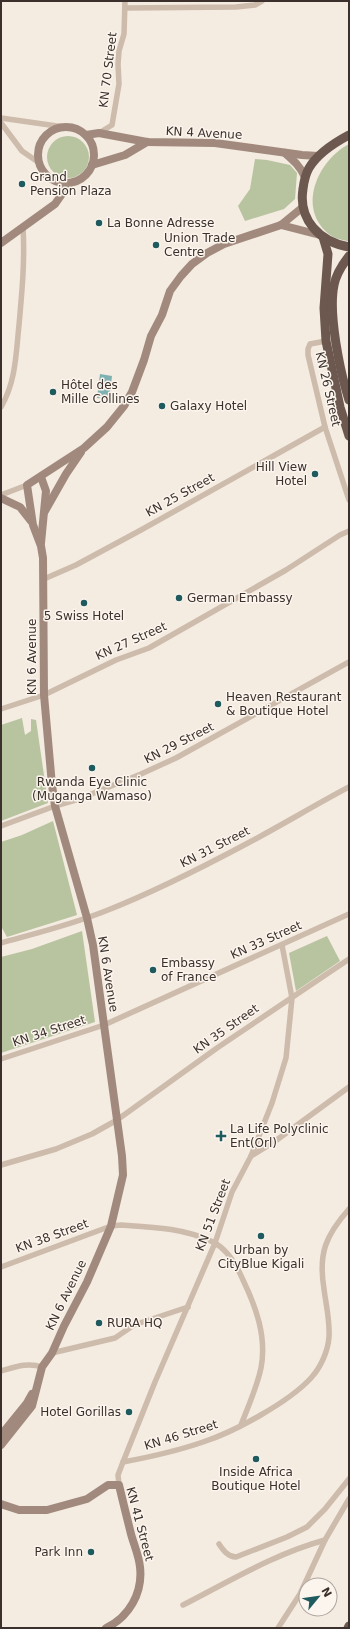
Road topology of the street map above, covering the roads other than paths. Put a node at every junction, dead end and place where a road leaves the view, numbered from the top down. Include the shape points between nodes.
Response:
1 (125, 1) edge
2 (262, 1) edge
3 (125, 8) junction
4 (1, 118) edge
5 (1, 123) edge
6 (64, 127) junction
7 (99, 133) junction
8 (349, 135) edge
9 (86, 136) junction
10 (147, 142) junction
11 (284, 153) junction
12 (318, 156) junction
13 (38, 162) junction
14 (92, 165) junction
15 (305, 177) junction
16 (69, 184) junction
17 (303, 207) junction
18 (281, 225) junction
19 (23, 227) junction
20 (321, 236) junction
21 (1, 242) edge
22 (349, 247) edge
23 (349, 256) edge
24 (326, 341) junction
25 (349, 400) edge
26 (1, 407) edge
27 (325, 427) junction
28 (349, 436) edge
29 (84, 448) junction
30 (41, 477) junction
31 (27, 485) junction
32 (1, 497) edge
33 (349, 500) edge
34 (45, 511) junction
35 (33, 525) junction
36 (349, 531) edge
37 (41, 546) junction
38 (44, 579) junction
39 (349, 662) edge
40 (44, 695) junction
41 (1, 709) edge
42 (349, 787) edge
43 (56, 806) junction
44 (1, 826) edge
45 (349, 914) edge
46 (87, 918) junction
47 (1, 943) edge
48 (282, 944) junction
49 (349, 959) edge
50 (292, 998) junction
51 (104, 1025) junction
52 (1, 1059) edge
53 (349, 1087) edge
54 (117, 1120) junction
55 (251, 1156) junction
56 (1, 1165) edge
57 (349, 1209) edge
58 (111, 1226) junction
59 (215, 1243) junction
60 (1, 1267) edge
61 (188, 1307) junction
62 (52, 1353) junction
63 (42, 1366) junction
64 (1, 1371) edge
65 (35, 1390) junction
66 (241, 1426) junction
67 (1, 1436) edge
68 (1, 1445) edge
69 (123, 1462) junction
70 (349, 1479) edge
71 (119, 1486) junction
72 (1, 1498) edge
73 (349, 1499) edge
74 (1, 1504) edge
75 (27, 1510) junction
76 (325, 1540) junction
77 (219, 1544) dead end
78 (183, 1605) dead end
79 (106, 1628) edge
80 (278, 1628) edge

1 - 3 street, KN 70 Street
2 - 3 street via 255,5 236,7
3 - 7 street, KN 70 Street via 124,34 119,51 119,84 112,125
4 - 6 street
5 - 13 street via 22,151
6 - 9 main road via 72,128
6 - 13 main road via 46,134 40,142
7 - 9 main road, KN 4 Avenue
7 - 10 main road, KN 4 Avenue
8 - 12 highway via 336,141
9 - 14 main road via 93,149
10 - 11 main road, KN 4 Avenue via 215,143
10 - 14 main road, KN 4 Avenue via 125,154
11 - 12 main road, KN 4 Avenue
11 - 15 main road via 297,164
12 - 15 highway
13 - 16 main road via 44,175 51,180
14 - 16 main road via 83,178
15 - 17 highway
16 - 19 main road via 55,204
17 - 18 main road
17 - 20 highway
18 - 20 main road
18 - 29 main road via 207,253 181,276 170,291 132,392 107,427
19 - 21 main road
19 - 26 street via 24,265 15,369
20 - 22 highway via 336,245
20 - 24 highway via 328,254 324,308
23 - 25 highway via 337,273 333,303 337,345
24 - 27 street, KN 26 Street via 314,342 308,349
24 - 28 highway
27 - 33 street, KN 26 Street
27 - 38 street, KN 25 Street via 141,530
29 - 30 main road
29 - 34 main road
30 - 31 main road
30 - 34 main road, KN 6 Avenue via 46,491
31 - 32 street
31 - 35 main road, KN 6 Avenue
32 - 35 main road via 20,507
34 - 37 main road, KN 6 Avenue
35 - 37 main road, KN 6 Avenue
36 - 40 street, KN 27 Street via 149,648 116,660
37 - 38 main road, KN 6 Avenue
38 - 40 main road, KN 6 Avenue
39 - 43 street, KN 29 Street via 176,758 79,799
40 - 41 street, KN 27 Street
40 - 43 main road, KN 6 Avenue
42 - 46 street, KN 31 Street via 189,873
43 - 44 street, KN 29 Street
43 - 46 main road, KN 6 Avenue
45 - 48 street, KN 33 Street
46 - 47 street, KN 31 Street
46 - 51 main road, KN 6 Avenue
48 - 50 street, KN 51 Street
48 - 51 street, KN 33 Street
49 - 50 street, KN 35 Street
50 - 54 street, KN 35 Street
50 - 55 street, KN 51 Street via 286,1058
51 - 52 street, KN 34 Street
51 - 54 main road, KN 6 Avenue
53 - 55 street
54 - 56 street, KN 35 Street via 56,1149
54 - 58 main road, KN 6 Avenue via 123,1175
55 - 59 street, KN 51 Street via 232,1192
57 - 66 street, KN 46 Street via 328,1237 322,1256 329,1326 327,1346 321,1363 312,1378 303,1386
58 - 59 street via 178,1230
58 - 60 street, KN 38 Street
58 - 62 main road, KN 6 Avenue via 88,1282
59 - 61 street, KN 51 Street
59 - 66 street via 228,1255 241,1276 255,1307 262,1334 260,1369
61 - 62 street via 134,1325 115,1338
61 - 69 street, KN 51 Street
62 - 63 main road, KN 6 Avenue
63 - 64 street via 17,1366
63 - 65 main road, KN 6 Avenue
65 - 67 main road, KN 6 Avenue
65 - 68 main road, KN 6 Avenue via 32,1406
66 - 69 street, KN 46 Street via 203,1442
69 - 71 street, KN 51 Street via 118,1475
70 - 77 street via 306,1527 236,1557 224,1552
71 - 75 main road, KN 41 Street via 108,1485 87,1499 47,1510
71 - 79 main road, KN 41 Street via 140,1567 140,1581 130,1609 122,1618
72 - 75 main road, KN 41 Street
73 - 76 street
74 - 75 main road, KN 41 Street
76 - 78 street via 300,1547 250,1569
76 - 80 street via 300,1594

